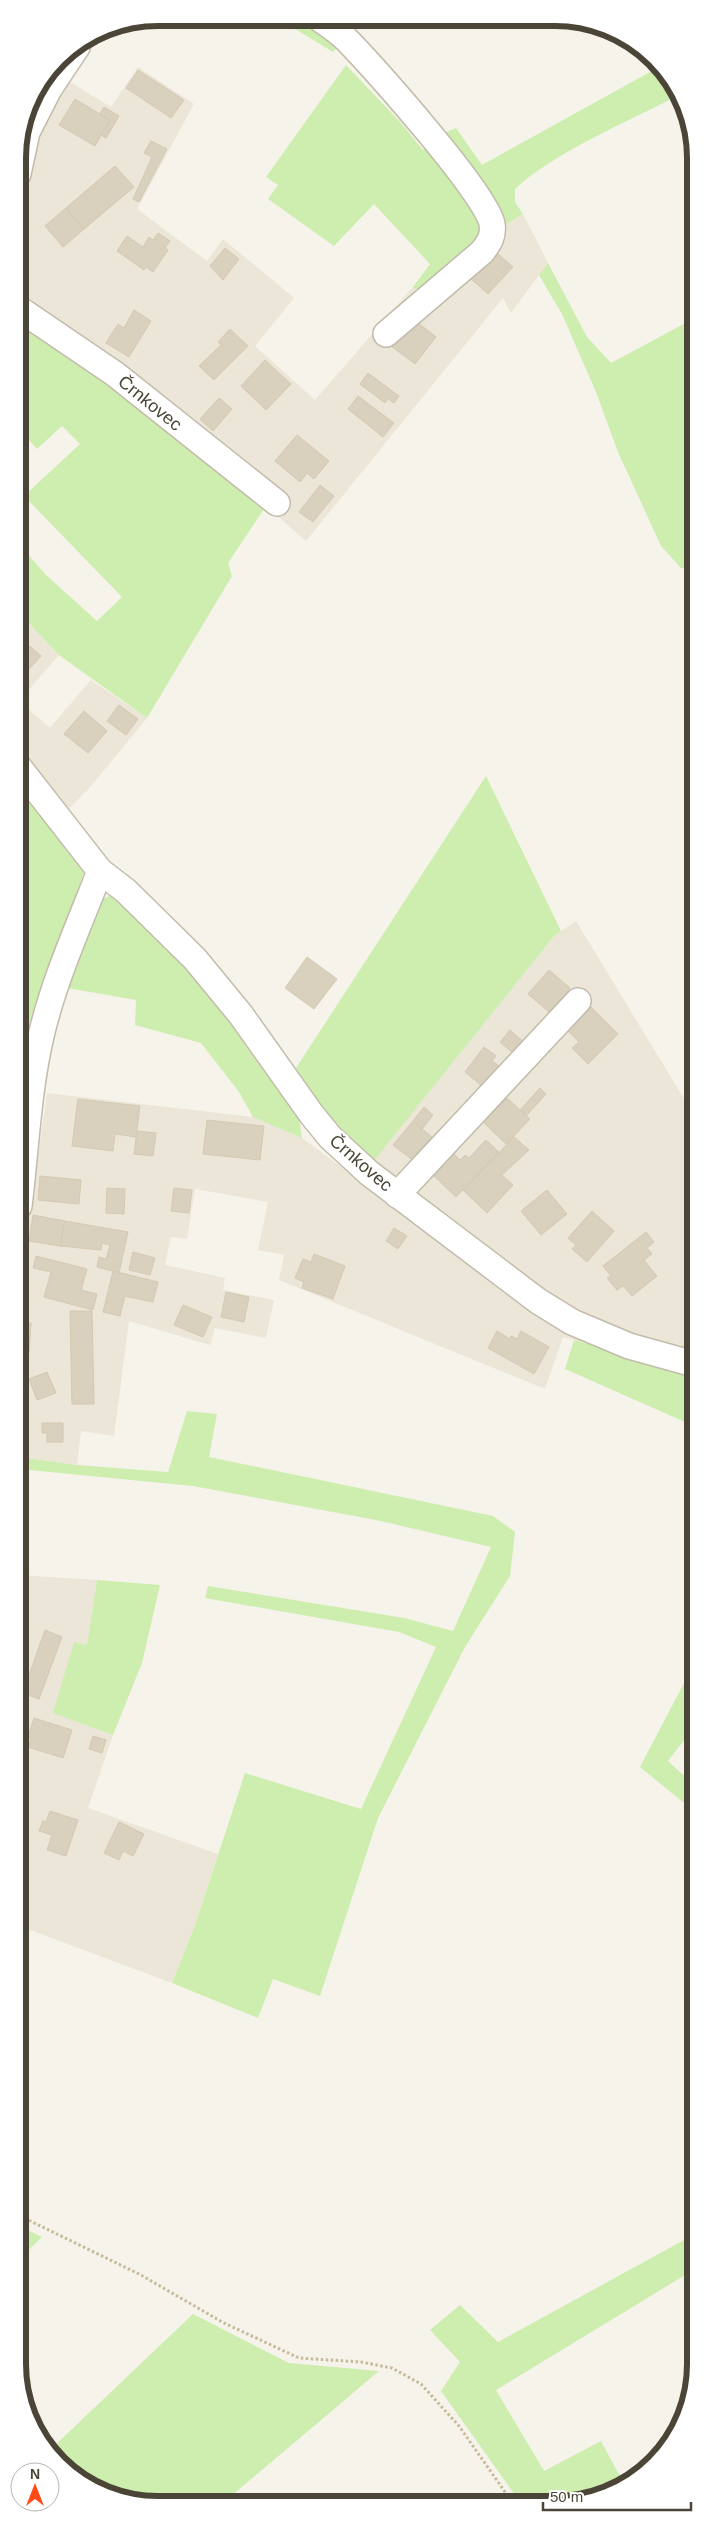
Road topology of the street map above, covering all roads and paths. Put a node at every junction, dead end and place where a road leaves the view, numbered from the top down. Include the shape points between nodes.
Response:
1 (331, 27) edge
2 (65, 65) edge
3 (31, 124) edge
4 (27, 314) edge
5 (386, 334) dead end
6 (277, 503) dead end
7 (27, 777) edge
8 (100, 871) junction
9 (578, 1001) dead end
10 (27, 1138) edge
11 (397, 1194) junction
12 (686, 1362) edge
13 (26, 2219) edge
14 (508, 2496) edge

1 - 5 street via 346,38 430,135 474,193 492,224 490,240 482,252
2 - 3 street
4 - 6 street, Črnkovec via 115,374
7 - 8 street, Črnkovec
8 - 10 street via 59,978 41,1036
8 - 11 street, Črnkovec via 126,891 195,959 241,1015 330,1136
9 - 11 street
11 - 12 street, Črnkovec via 538,1301 572,1322 629,1346
13 - 14 path via 139,2274 224,2323 299,2358 361,2362 392,2368 414,2380 459,2426

